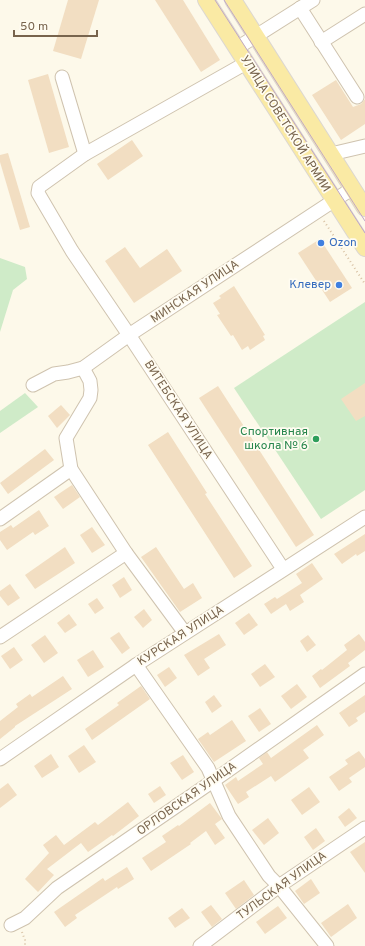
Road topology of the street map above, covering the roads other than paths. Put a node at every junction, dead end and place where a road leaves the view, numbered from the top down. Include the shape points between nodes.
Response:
1 (206, 0) edge
2 (232, 0) edge
3 (313, 0) edge
4 (300, 8) junction
5 (365, 14) edge
6 (256, 37) junction
7 (321, 42) junction
8 (237, 48) junction
9 (246, 63) junction
10 (62, 77) dead end
11 (357, 97) dead end
12 (365, 146) edge
13 (85, 154) junction
14 (331, 154) junction
15 (352, 188) junction
16 (334, 200) junction
17 (365, 208) edge
18 (365, 248) edge
19 (129, 335) junction
20 (83, 368) junction
21 (33, 385) dead end
22 (71, 469) junction
23 (365, 517) edge
24 (0, 519) edge
25 (126, 553) junction
26 (283, 569) junction
27 (185, 633) junction
28 (0, 637) edge
29 (136, 665) junction
30 (365, 674) edge
31 (0, 759) edge
32 (213, 781) junction
33 (365, 828) edge
34 (279, 886) junction
35 (11, 925) dead end
36 (200, 946) edge
37 (328, 946) edge

1 - 8 main road, УЛИЦА СОВЕТСКОЙ АРМИИ
2 - 6 main road, УЛИЦА СОВЕТСКОЙ АРМИИ
3 - 4 street
4 - 6 street
4 - 7 street
5 - 7 street
6 - 8 street
6 - 14 main road, УЛИЦА СОВЕТСКОЙ АРМИИ
7 - 11 street
8 - 9 main road, УЛИЦА СОВЕТСКОЙ АРМИИ
9 - 13 street
9 - 16 main road, УЛИЦА СОВЕТСКОЙ АРМИИ
10 - 13 street
12 - 14 street
13 - 19 street, ВИТЕБСКАЯ УЛИЦА via 38,187 38,193 72,251
14 - 15 main road, УЛИЦА СОВЕТСКОЙ АРМИИ
15 - 16 street, МИНСКАЯ УЛИЦА
15 - 17 main road, УЛИЦА СОВЕТСКОЙ АРМИИ
16 - 18 main road, УЛИЦА СОВЕТСКОЙ АРМИИ
16 - 19 street, МИНСКАЯ УЛИЦА
19 - 20 street, МИНСКАЯ УЛИЦА
19 - 26 street, ВИТЕБСКАЯ УЛИЦА
20 - 21 street, МИНСКАЯ УЛИЦА via 54,374
20 - 22 street via 90,381 91,390 90,398 66,438
22 - 24 street
22 - 25 street
23 - 26 street, КУРСКАЯ УЛИЦА
25 - 27 street
25 - 28 street
26 - 27 street, КУРСКАЯ УЛИЦА
27 - 29 street, КУРСКАЯ УЛИЦА
29 - 31 street, КУРСКАЯ УЛИЦА
29 - 32 street via 208,768
30 - 32 street, ОРЛОВСКАЯ УЛИЦА
32 - 34 street via 229,816 269,876
32 - 35 street, ОРЛОВСКАЯ УЛИЦА via 57,888 25,918
33 - 34 street, ТУЛЬСКАЯ УЛИЦА
34 - 36 street, ТУЛЬСКАЯ УЛИЦА
34 - 37 street

